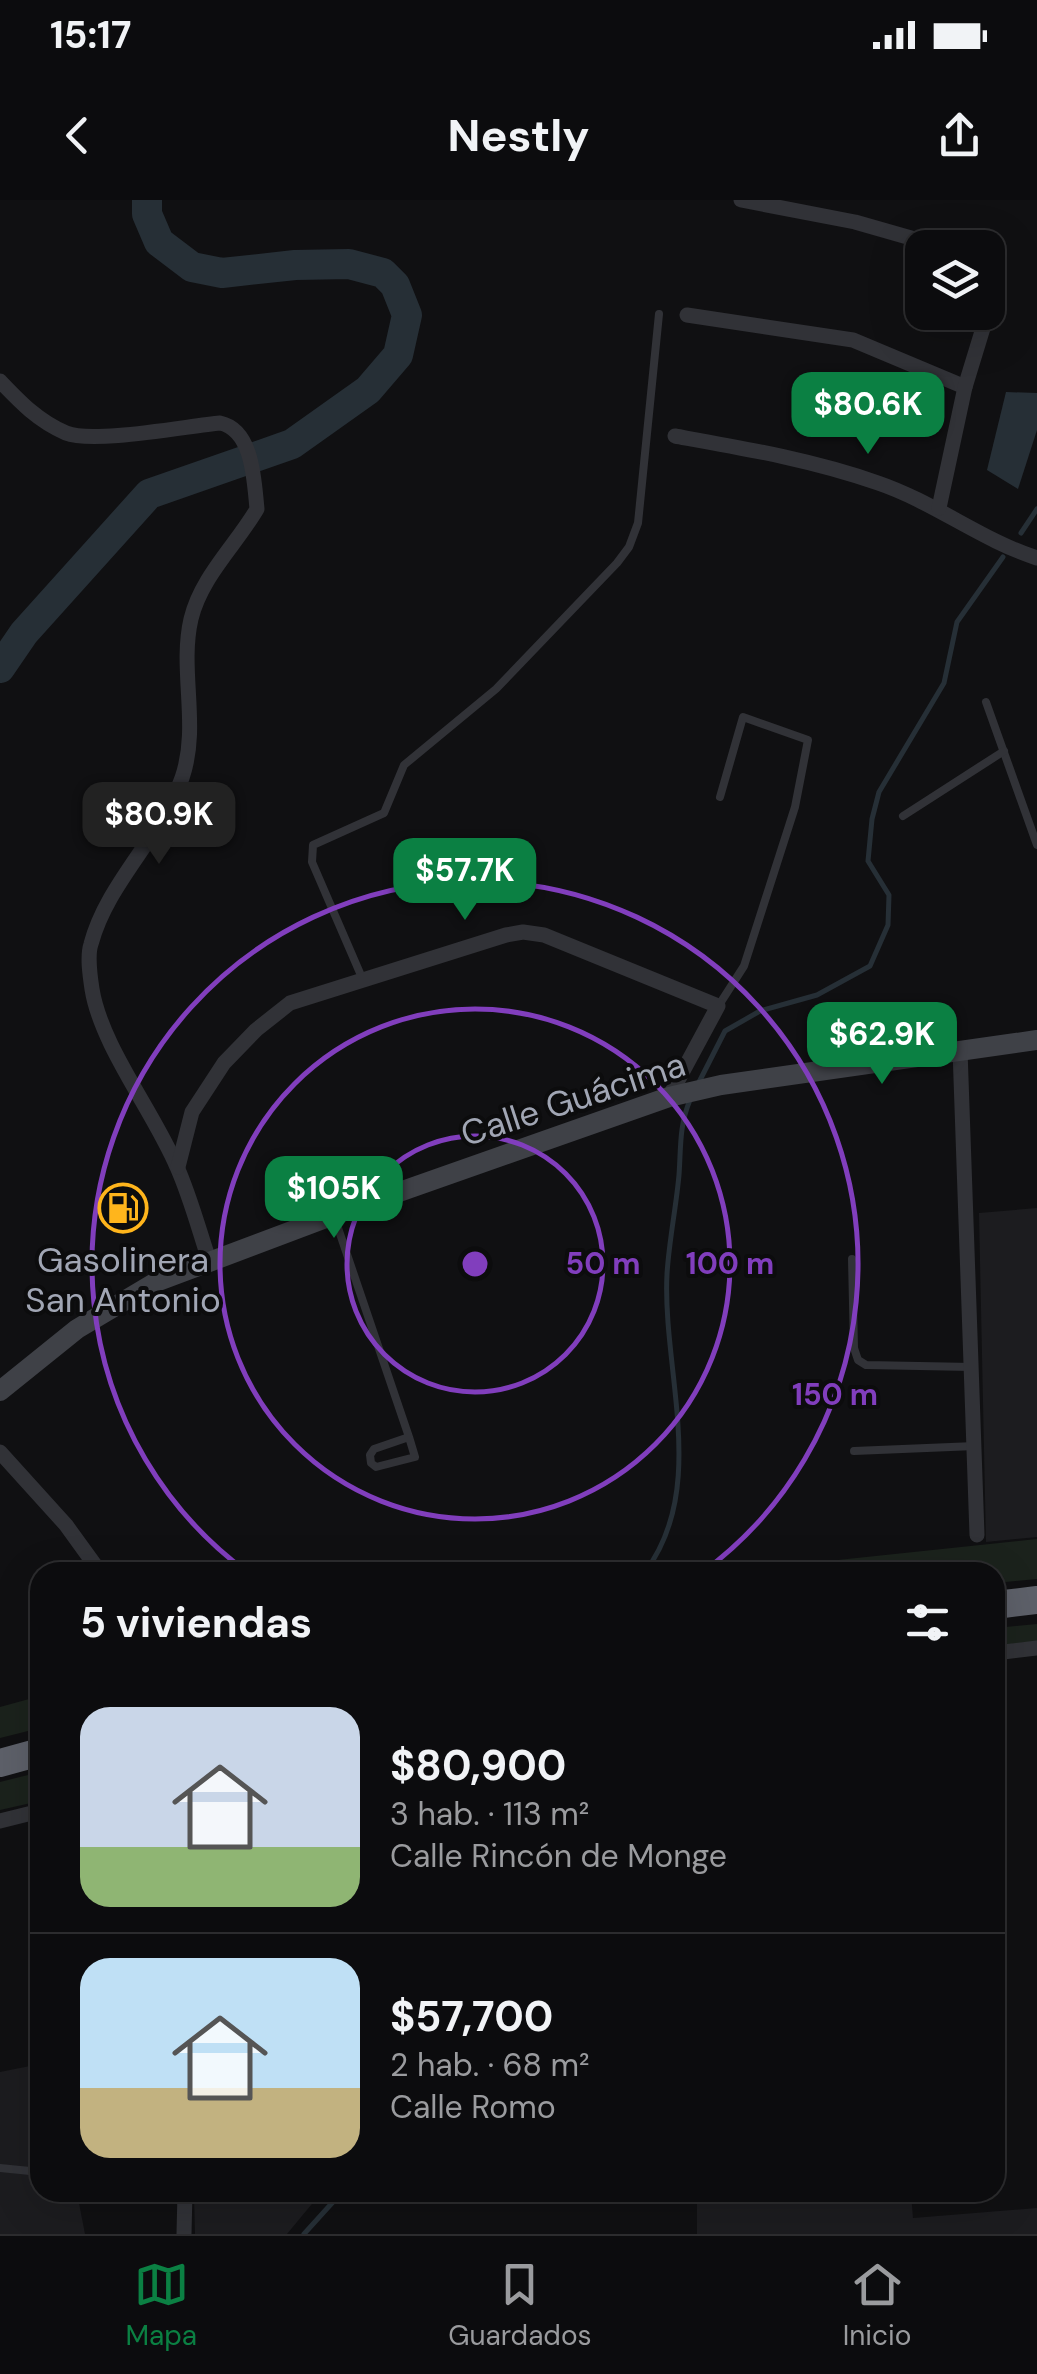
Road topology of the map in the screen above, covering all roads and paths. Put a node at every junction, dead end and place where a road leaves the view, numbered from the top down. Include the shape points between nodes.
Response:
1 (741, 200) edge
2 (905, 236) edge
3 (658, 314) dead end
4 (687, 314) dead end
5 (982, 330) edge
6 (0, 380) edge
7 (965, 387) junction
8 (675, 436) dead end
9 (939, 508) junction
10 (1037, 558) edge
11 (986, 702) dead end
12 (1004, 751) junction
13 (720, 798) dead end
14 (903, 816) dead end
15 (1037, 845) edge
16 (364, 980) junction
17 (718, 1006) junction
18 (1037, 1040) edge
19 (960, 1050) junction
20 (675, 1096) junction
21 (178, 1167) junction
22 (334, 1215) junction
23 (852, 1258) dead end
24 (209, 1260) junction
25 (972, 1367) junction
26 (0, 1391) edge
27 (409, 1438) junction
28 (975, 1446) junction
29 (854, 1451) dead end
30 (0, 1452) edge
31 (977, 1535) dead end
32 (93, 1562) edge
33 (1037, 1600) edge
34 (1005, 1603) edge
35 (1037, 1648) edge
36 (1005, 1652) edge
37 (30, 1754) edge
38 (0, 1762) edge
39 (30, 1814) edge
40 (0, 1821) edge
41 (0, 2168) edge
42 (30, 2171) edge
43 (185, 2202) edge
44 (184, 2234) edge

1 - 2 street
3 - 16 lane via 641,506 629,547 496,689 404,765 384,812 313,845 312,862
4 - 7 street via 853,340
5 - 7 street
6 - 21 street via 32,414 70,435 233,426 253,478 257,509 192,615 190,748 182,778 101,915 89,948 92,992 105,1029
7 - 9 street
8 - 9 street via 876,482
9 - 10 street
11 - 12 lane
12 - 14 lane
12 - 15 lane
13 - 17 lane via 743,717 808,740 795,807 744,966
16 - 17 street via 523,932
16 - 21 street via 290,1004 256,1030 192,1112
17 - 20 street
18 - 19 main road, Calle Guácima
19 - 20 main road, Calle Guácima
19 - 25 street
20 - 22 main road, Calle Guácima
21 - 24 street
22 - 24 main road, Calle Guácima
22 - 27 lane
23 - 25 lane via 858,1360
24 - 26 main road, Calle Guácima via 110,1308
25 - 28 street
27 - 27 lane via 374,1449 371,1462 385,1466 416,1456
28 - 29 lane
28 - 31 street
30 - 32 street
33 - 34 highway
35 - 36 street
37 - 38 highway
39 - 40 street
41 - 42 lane
43 - 44 street

